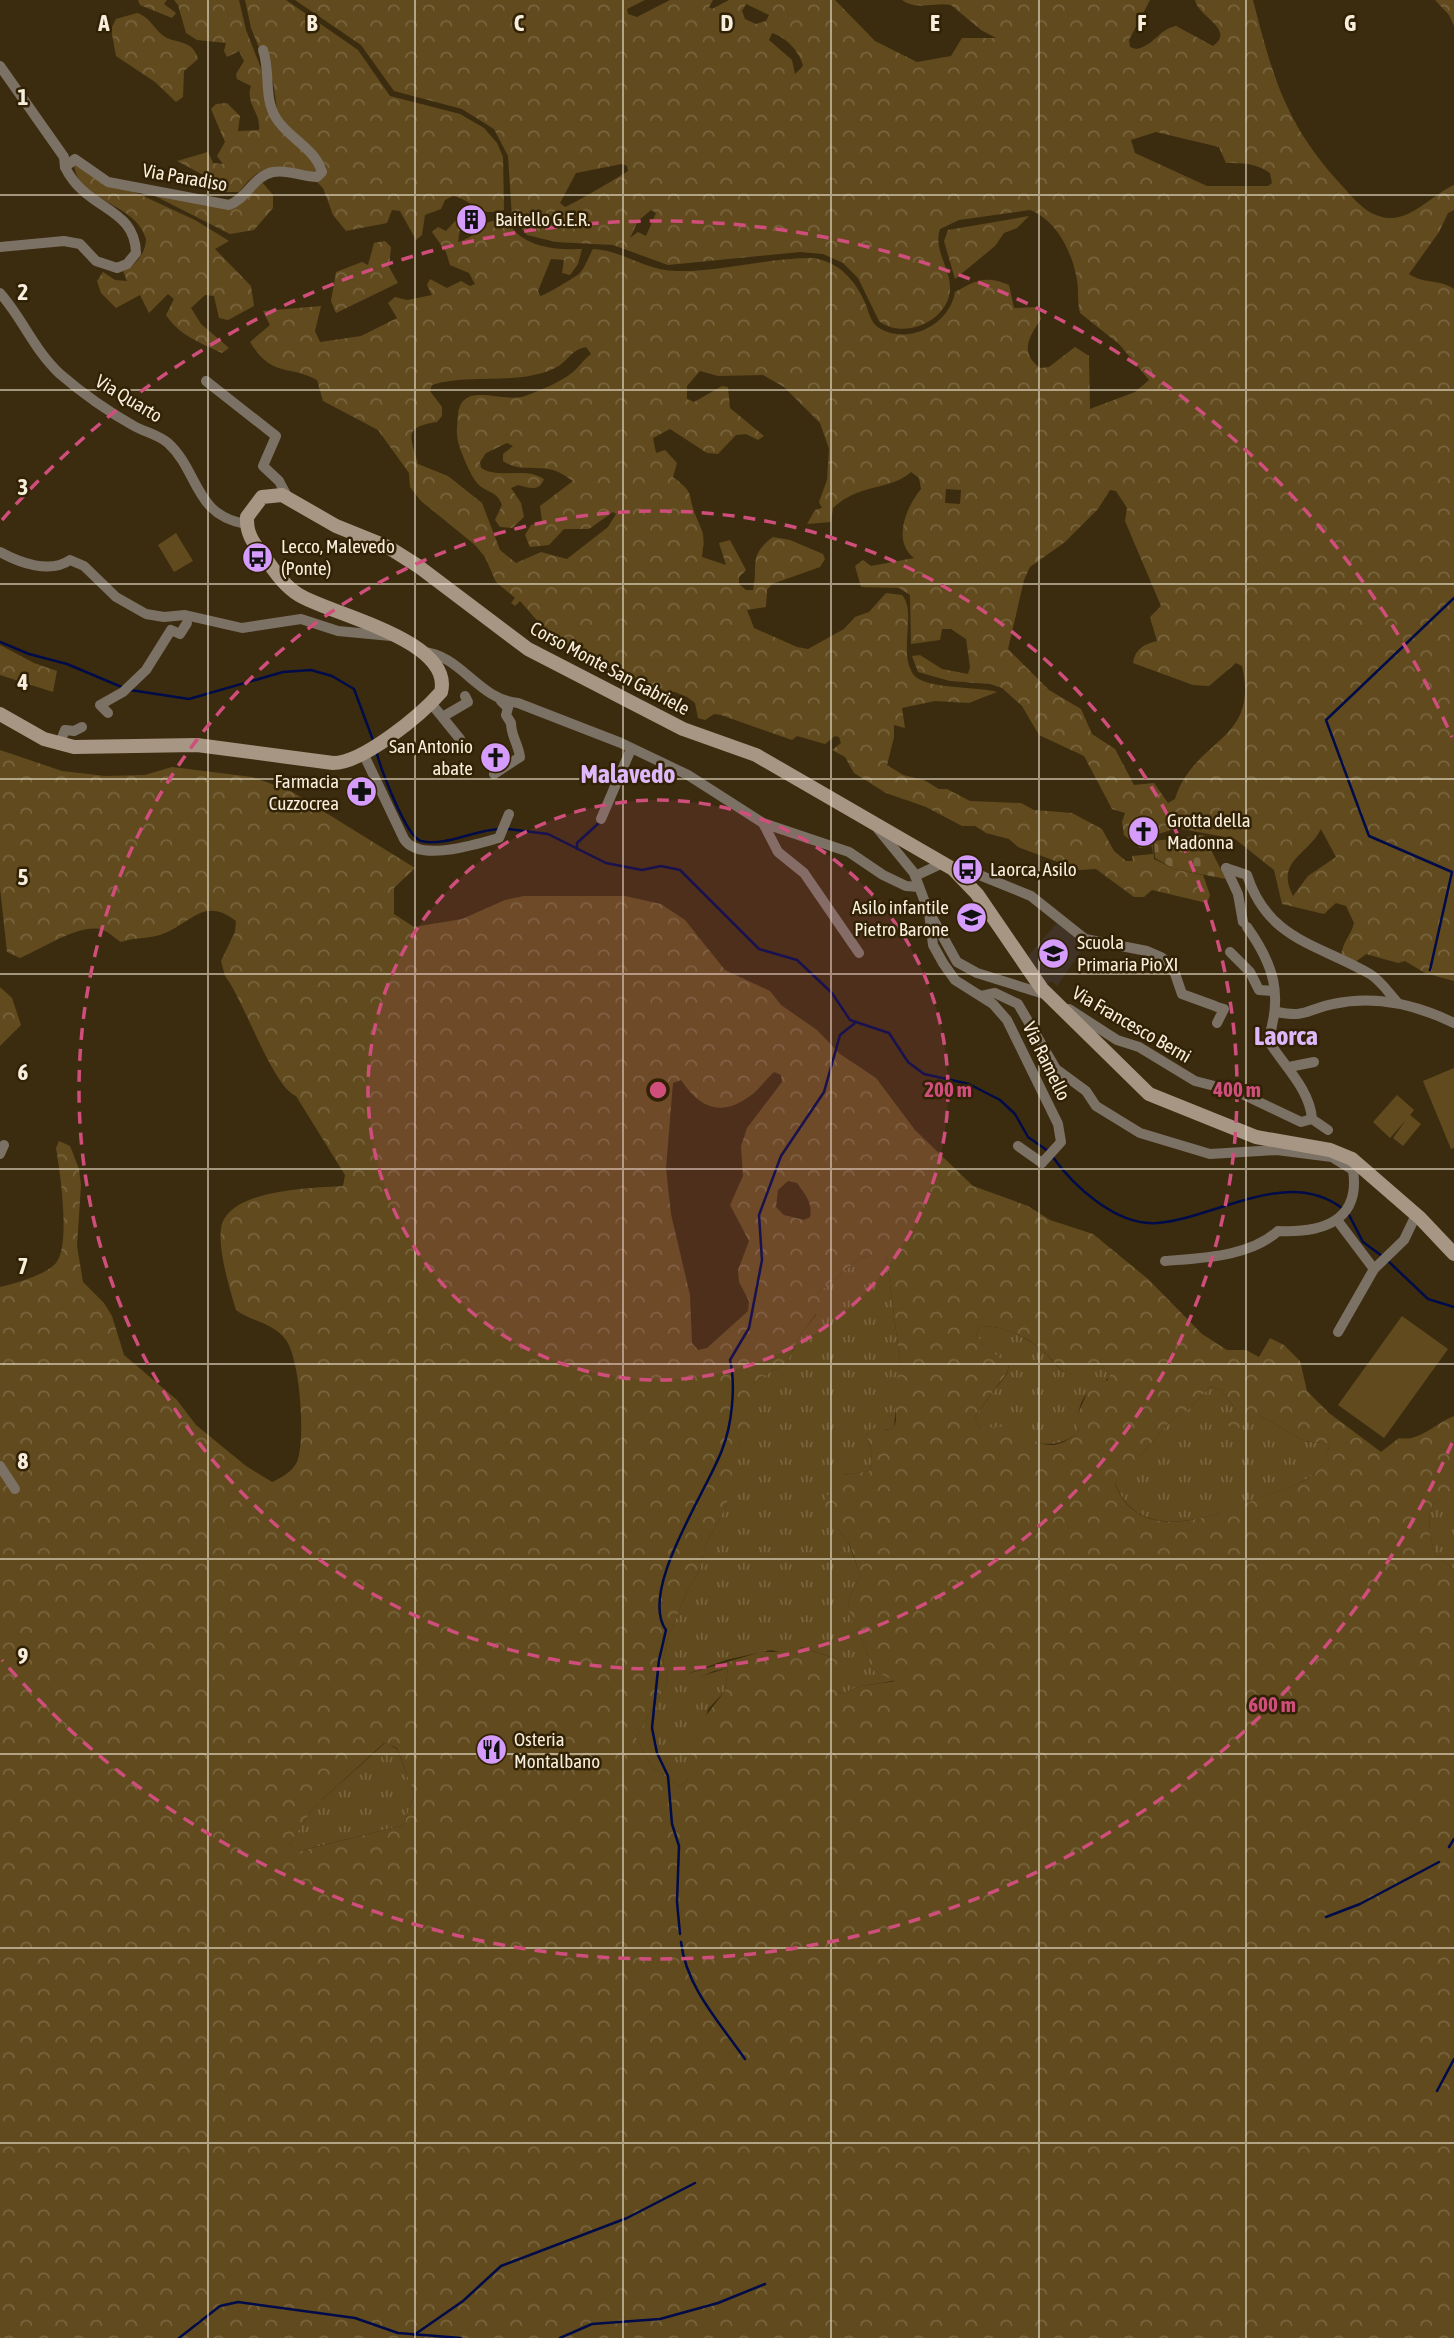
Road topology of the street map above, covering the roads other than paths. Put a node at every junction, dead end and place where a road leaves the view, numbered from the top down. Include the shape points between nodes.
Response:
1 (263, 50) dead end
2 (0, 66) edge
3 (65, 167) junction
4 (0, 247) edge
5 (0, 293) edge
6 (206, 381) dead end
7 (287, 496) junction
8 (246, 524) junction
9 (0, 552) edge
10 (187, 623) dead end
11 (396, 636) junction
12 (422, 652) junction
13 (478, 686) junction
14 (501, 701) junction
15 (430, 702) junction
16 (108, 713) dead end
17 (0, 714) edge
18 (444, 716) junction
19 (82, 727) dead end
20 (460, 739) dead end
21 (59, 745) junction
22 (631, 748) junction
23 (363, 753) junction
24 (495, 774) dead end
25 (508, 818) dead end
26 (601, 819) dead end
27 (871, 820) junction
28 (764, 823) junction
29 (943, 863) junction
30 (962, 876) junction
31 (917, 881) junction
32 (929, 913) junction
33 (1230, 952) dead end
34 (859, 953) dead end
35 (1274, 991) junction
36 (981, 996) junction
37 (1050, 997) junction
38 (1397, 1002) junction
39 (1277, 1012) junction
40 (1217, 1023) dead end
41 (1454, 1023) edge
42 (1314, 1062) dead end
43 (1289, 1067) junction
44 (1061, 1119) dead end
45 (1312, 1119) junction
46 (1328, 1130) dead end
47 (1018, 1146) dead end
48 (1059, 1147) junction
49 (1317, 1152) junction
50 (1416, 1215) junction
51 (1338, 1219) junction
52 (1454, 1254) edge
53 (1165, 1261) dead end
54 (1374, 1269) junction
55 (1338, 1332) dead end
56 (0, 1466) edge
57 (15, 1489) dead end

1 - 3 street, Via Paradiso via 267,99 278,121 316,159 322,172 317,177 272,172 260,177 239,202 229,205 108,182 75,159
2 - 3 street via 64,157
3 - 4 street via 88,198 126,221 136,237 136,253 117,268 96,261 80,244 64,241
5 - 8 street, Via Quarto via 47,362 135,427 167,442 212,508
6 - 7 street via 276,436 263,466
7 - 8 main road via 262,497
7 - 27 main road, Corso Monte San Gabriele via 329,522 405,557 528,649 671,724 751,752
8 - 11 main road via 256,546 290,589
9 - 11 street via 52,568 70,560 84,566 116,597 146,614 185,615 242,628 301,619 338,631
10 - 16 street via 180,634 171,630 155,660 126,689 100,705
11 - 12 main road
12 - 13 street via 437,652
12 - 15 main road via 438,667 442,678 440,692
13 - 14 street
13 - 18 street via 460,694 468,702
14 - 22 street via 518,703
14 - 24 street via 508,708 511,736 520,757
15 - 18 street
15 - 23 main road
17 - 21 main road
18 - 20 street
19 - 21 street via 65,730
21 - 23 main road via 197,745 332,763
22 - 26 street
22 - 28 street via 688,775
23 - 25 street via 413,849 464,847 499,838
27 - 29 main road, Corso Monte San Gabriele
27 - 31 street, Via Ramello
28 - 31 street via 849,852 906,886
28 - 34 street via 778,852 804,873
29 - 30 main road, Corso Monte San Gabriele
29 - 31 street
30 - 37 main road, Corso Monte San Gabriele
30 - 40 street via 972,872 1031,895 1085,939 1161,957 1172,965 1182,993 1219,1007
31 - 32 street, Via Ramello
32 - 36 street, Via Ramello via 933,945 943,964 955,980
32 - 37 street, Via Francesco Berni via 957,962
33 - 35 street via 1250,972 1259,990
35 - 38 street via 1274,973 1245,924 1226,868 1247,875 1264,912 1292,937 1373,976
35 - 39 street
36 - 48 street, Via Ramello via 993,1004 1018,1037 1029,1070 1058,1124
36 - 49 street, Via Ramello via 995,993 1018,1004 1056,1069 1086,1091 1096,1106 1140,1133 1210,1154
37 - 45 street, Via Francesco Berni via 1117,1040 1139,1047 1195,1081 1238,1093 1301,1122
37 - 49 main road, Corso Monte San Gabriele via 1158,1099 1272,1142
38 - 39 street via 1333,1004 1298,1016
38 - 41 street
39 - 43 street via 1268,1040
42 - 43 street
43 - 45 street
44 - 48 street via 1065,1135
45 - 46 street
47 - 48 street via 1042,1163
49 - 50 main road, Corso Monte San Gabriele via 1340,1152 1352,1158
49 - 51 street, Via Ramello via 1353,1170 1354,1193
50 - 52 main road, Corso Monte San Gabriele
50 - 54 street via 1404,1240
51 - 53 street via 1308,1232 1278,1231 1267,1241 1211,1258
51 - 54 street
54 - 55 street
56 - 57 street

